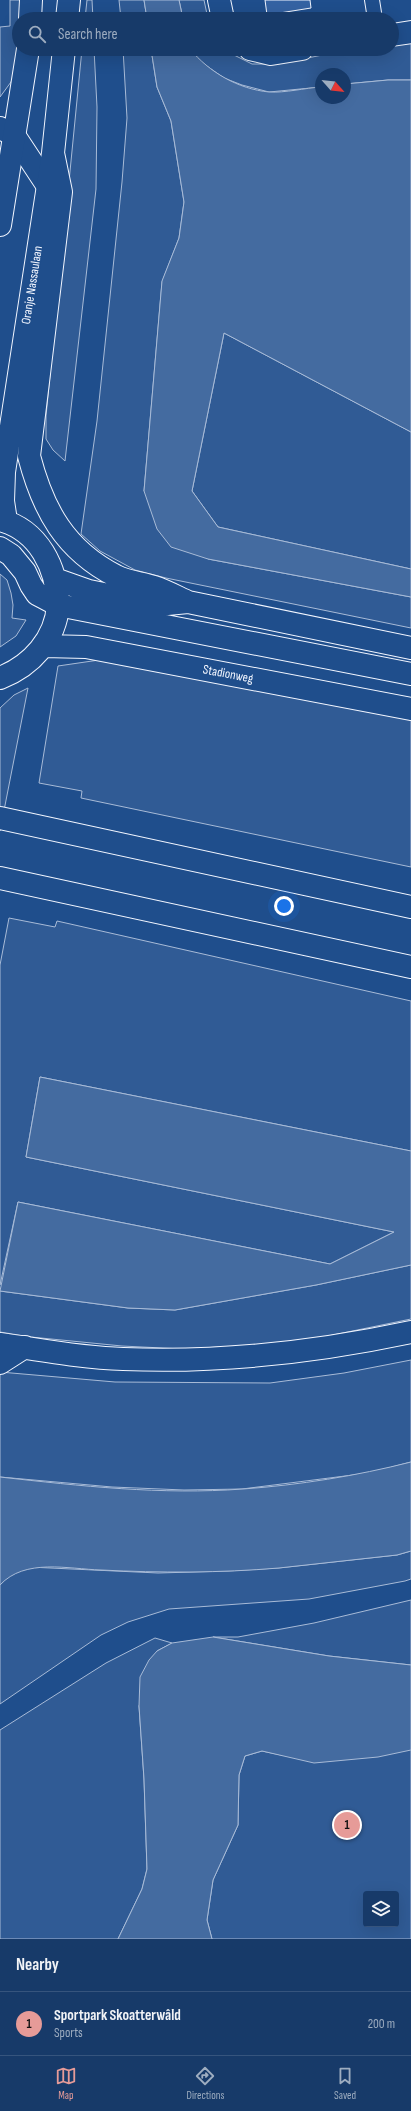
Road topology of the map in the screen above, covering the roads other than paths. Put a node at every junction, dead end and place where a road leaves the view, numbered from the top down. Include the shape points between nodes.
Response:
1 (31, 0) edge
2 (69, 0) edge
3 (219, 0) edge
4 (372, 0) edge
5 (30, 12) edge
6 (68, 12) edge
7 (222, 12) edge
8 (374, 12) edge
9 (411, 32) edge
10 (399, 34) edge
11 (27, 56) edge
12 (63, 56) edge
13 (7, 131) edge
14 (53, 153) junction
15 (47, 185) junction
16 (0, 225) edge
17 (3, 520) edge
18 (0, 548) edge
19 (55, 579) junction
20 (188, 602) junction
21 (58, 605) junction
22 (44, 646) junction
23 (411, 648) edge
24 (411, 674) edge
25 (0, 678) edge
26 (411, 709) edge
27 (0, 818) edge
28 (0, 878) edge
29 (411, 907) edge
30 (411, 967) edge
31 (411, 1332) edge
32 (0, 1344) edge
33 (25, 1347) junction
34 (0, 1363) edge

1 - 5 main road
2 - 6 main road
3 - 7 main road
4 - 8 lane
9 - 10 main road
11 - 13 main road via 23,92
12 - 14 main road, Oranje Nassaulaan
13 - 15 main road
13 - 16 main road
14 - 15 main road, Oranje Nassaulaan
14 - 20 main road via 61,192 29,449 37,487 52,519 72,545 94,563 117,577 156,588
15 - 17 main road, Oranje Nassaulaan via 4,472
17 - 19 main road via 27,533 41,548 52,566
18 - 21 main road via 12,555 37,594
19 - 20 main road via 89,591 157,605
19 - 21 main road
20 - 23 main road
21 - 22 main road via 53,628
21 - 24 main road
22 - 25 main road via 30,661 13,673
22 - 26 main road, Stadionweg via 86,647
27 - 29 main road
28 - 30 main road
31 - 33 main road via 352,1344 292,1352 179,1360 122,1359
32 - 33 main road
33 - 34 main road

